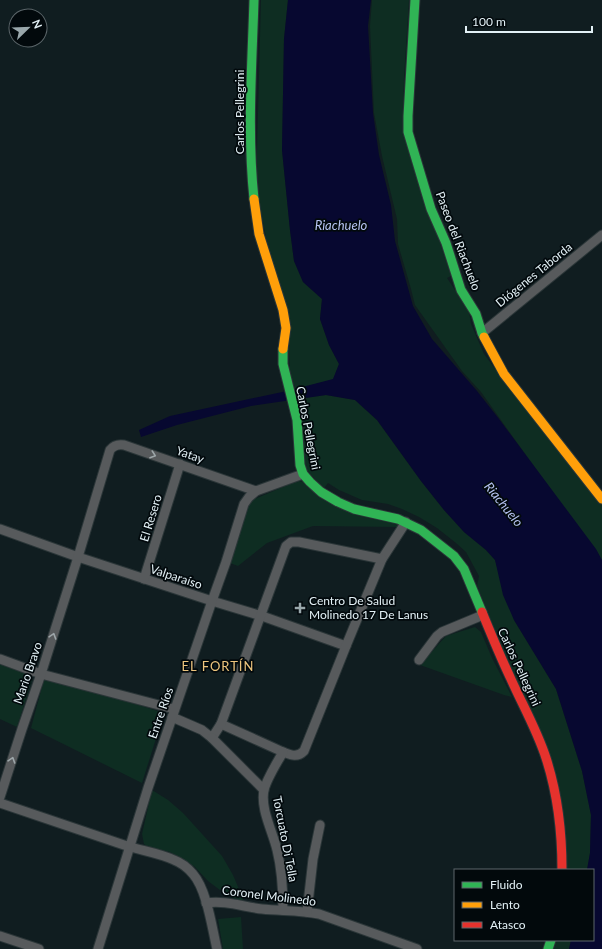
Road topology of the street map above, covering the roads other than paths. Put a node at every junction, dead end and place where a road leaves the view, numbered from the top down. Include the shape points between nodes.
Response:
1 (254, 0) edge
2 (415, 0) edge
3 (602, 235) edge
4 (482, 333) junction
5 (116, 445) joint
6 (180, 464) junction
7 (303, 474) junction
8 (256, 491) junction
9 (602, 499) edge
10 (406, 522) junction
11 (0, 529) edge
12 (78, 557) junction
13 (382, 559) junction
14 (144, 579) junction
15 (212, 601) junction
16 (483, 615) junction
17 (262, 616) junction
18 (346, 646) junction
19 (0, 659) edge
20 (418, 660) dead end
21 (41, 674) junction
22 (173, 713) junction
23 (221, 724) junction
24 (212, 738) junction
25 (282, 752) junction
26 (264, 790) junction
27 (0, 797) edge
28 (0, 803) edge
29 (320, 826) dead end
30 (130, 846) junction
31 (562, 869) edge
32 (206, 903) junction
33 (283, 910) junction
34 (307, 912) junction
35 (0, 936) edge
36 (40, 949) edge
37 (98, 949) edge
38 (217, 949) edge
39 (417, 949) edge

1 - 7 street, Carlos Pellegrini via 251,139 254,197 259,234 283,310 286,328 283,364 297,420
2 - 4 street, Paseo del Riachuelo via 408,132 461,290 476,314
3 - 4 street, Diógenes Taborda
4 - 9 street, Paseo del Riachuelo via 504,374
5 -> 6 street, Yatay via 124,445
5 - 12 street, Mario Bravo via 110,450
6 - 8 street, Yatay
6 - 14 street, El Resero
7 - 8 street
7 - 10 street, Carlos Pellegrini via 321,492 338,502 354,509
8 - 15 street, Entre Ríos via 244,504
10 - 13 street
10 - 16 street, Carlos Pellegrini via 454,556 464,569
11 - 12 street, Valparaíso
12 - 14 street, Valparaíso
21 -> 12 street, Mario Bravo
13 - 17 street via 291,542 286,546
13 - 18 street
14 - 15 street, Valparaíso
15 - 17 street, Valparaíso
15 - 22 street, Entre Ríos
16 - 20 street via 442,632
16 - 31 street, Carlos Pellegrini via 540,741 549,767 559,816
17 - 18 street, Valparaíso
17 - 23 street
18 - 25 street via 307,747 298,756
19 - 21 street
21 - 22 street
27 -> 21 street, Mario Bravo
22 - 24 street
22 - 30 street, Entre Ríos
23 - 24 street
23 - 25 street
24 - 26 street
25 - 26 street, Torcuato Di Tella
26 - 33 street, Torcuato Di Tella via 264,806 280,868
28 - 30 street, Coronel Molinedo
29 - 34 street
30 - 32 street, Coronel Molinedo via 169,858 188,868 195,875
30 - 37 street, Entre Ríos
32 - 33 street, Coronel Molinedo via 214,901
32 - 38 street
33 - 34 street, Coronel Molinedo
34 - 39 street, Coronel Molinedo
35 - 36 street

